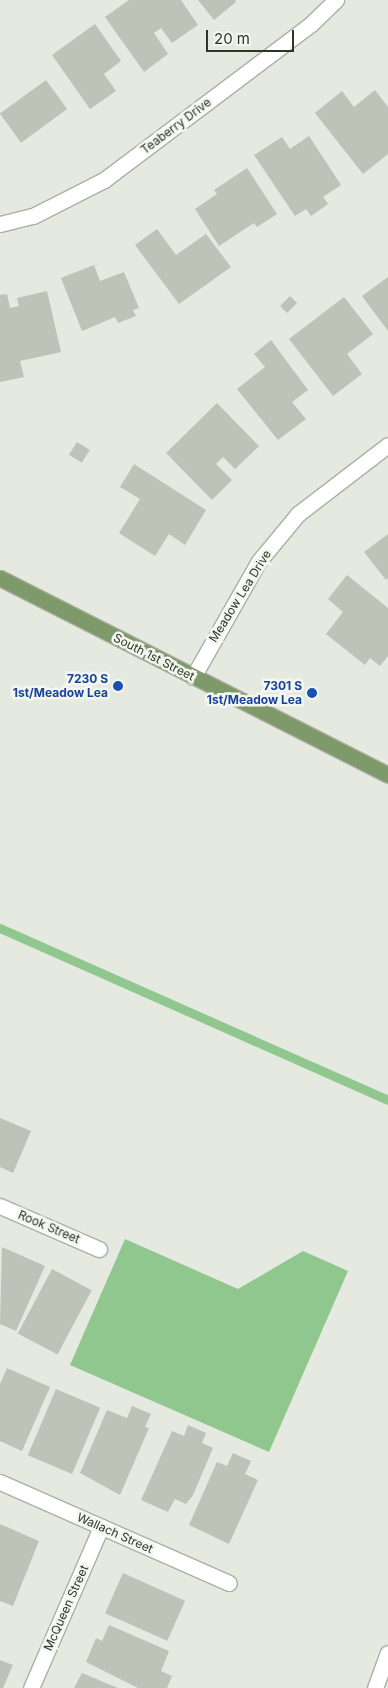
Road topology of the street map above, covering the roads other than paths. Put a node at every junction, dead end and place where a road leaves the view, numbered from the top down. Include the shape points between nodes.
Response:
1 (336, 0) edge
2 (0, 224) edge
3 (388, 445) edge
4 (0, 578) edge
5 (193, 677) junction
6 (388, 775) edge
7 (0, 1206) edge
8 (99, 1249) dead end
9 (0, 1482) edge
10 (101, 1527) junction
11 (229, 1583) dead end
12 (388, 1653) edge
13 (31, 1688) edge
14 (375, 1688) edge

1 - 2 street, Teaberry Drive via 311,24 104,180 33,216
3 - 5 street, Meadow Lea Drive via 298,514 259,561
4 - 5 main road, South 1st Street
5 - 6 main road, South 1st Street
7 - 8 street, Rook Street
9 - 10 street, Wallach Street
10 - 11 street, Wallach Street
10 - 13 street, McQueen Street
12 - 14 street

